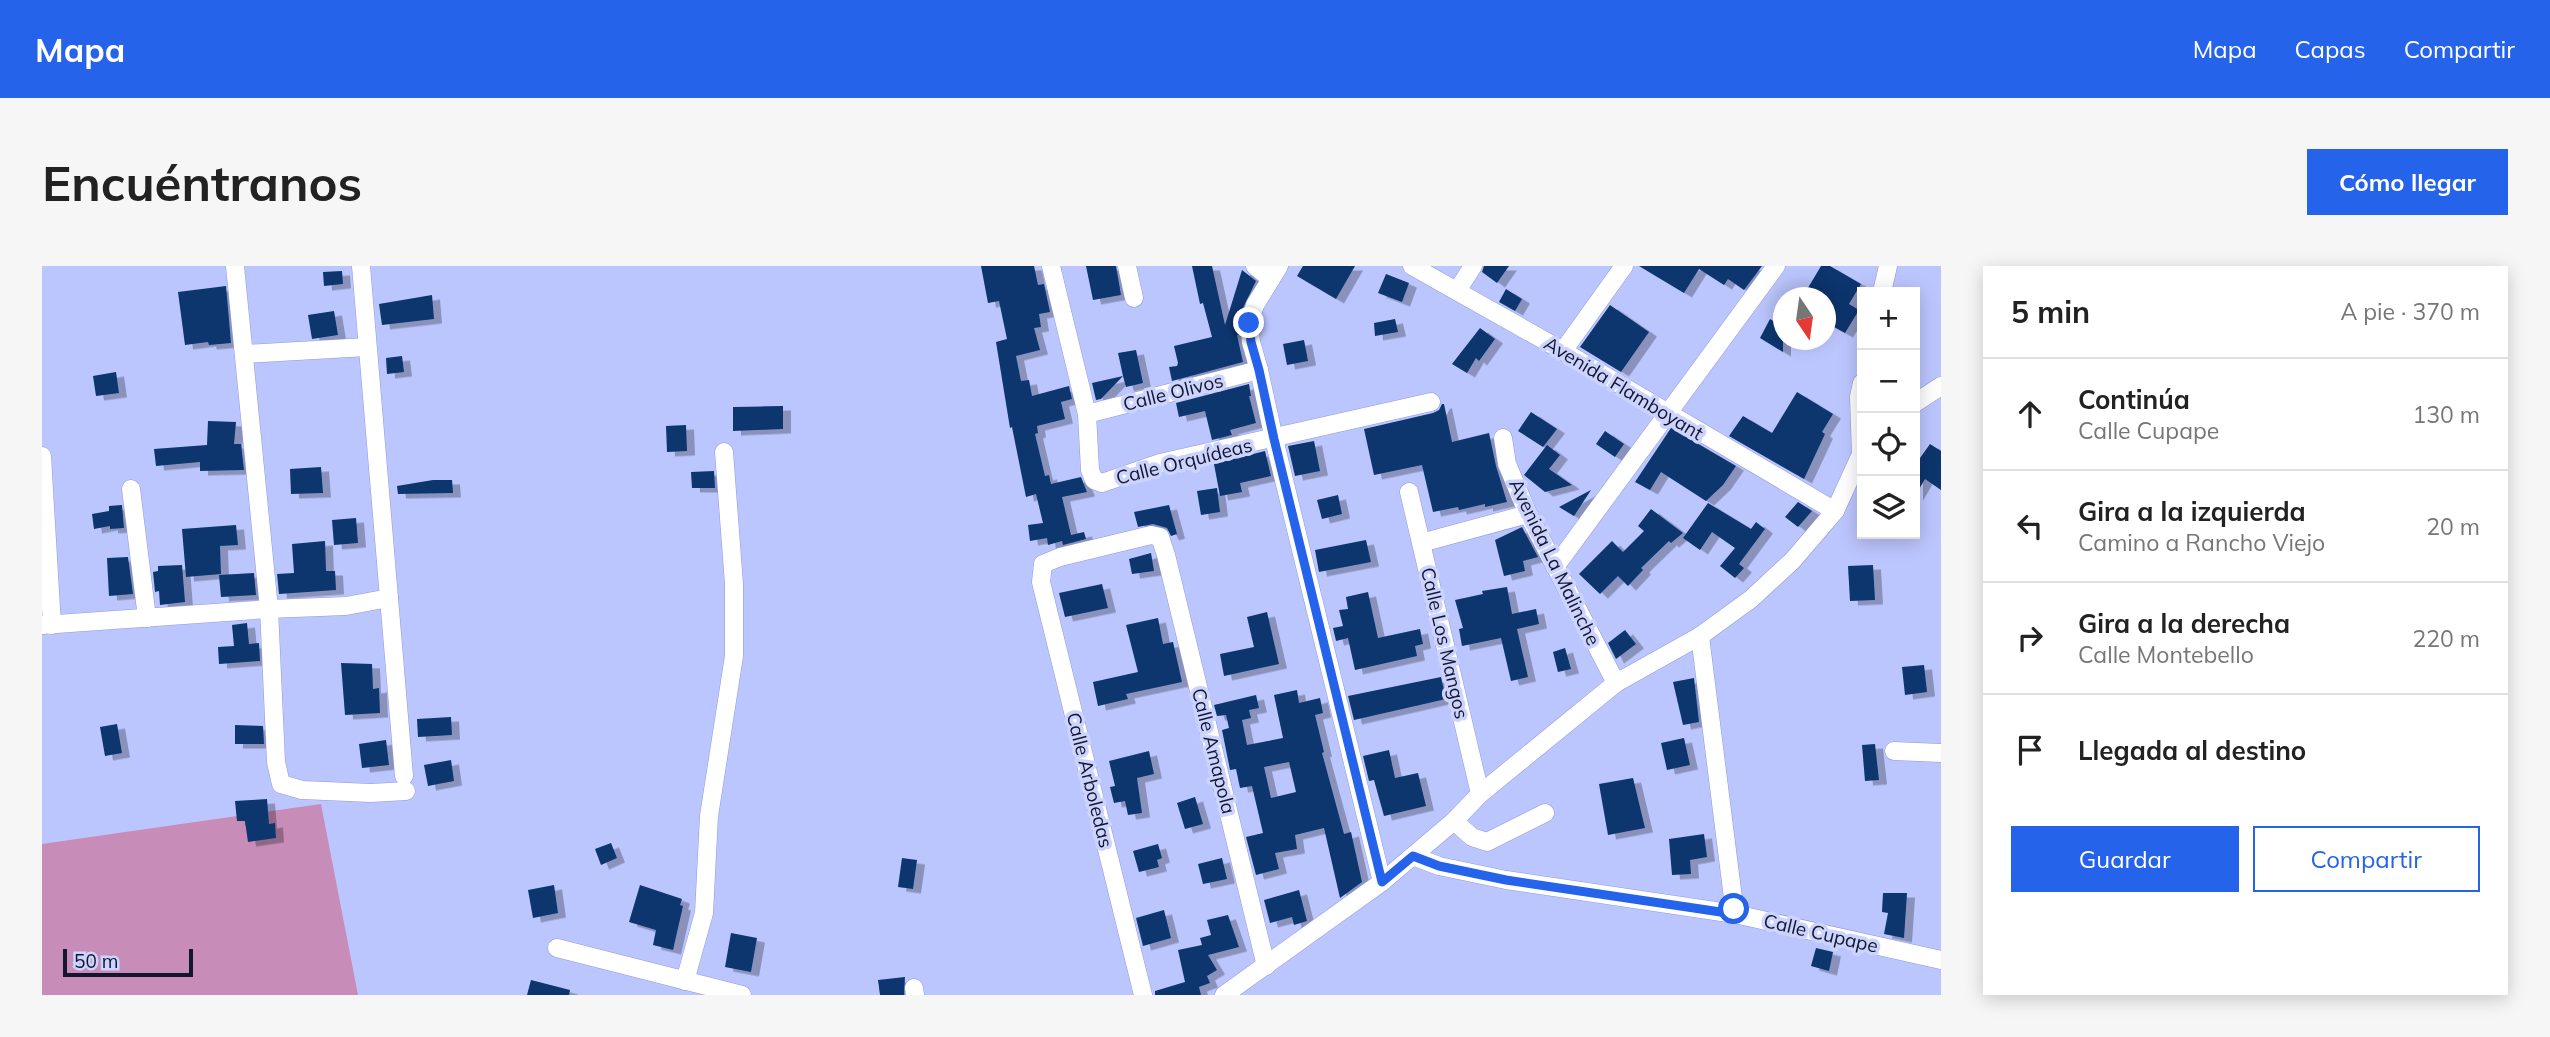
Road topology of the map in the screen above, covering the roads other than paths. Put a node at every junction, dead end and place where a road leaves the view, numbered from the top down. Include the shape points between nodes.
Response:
1 (235, 266) edge
2 (361, 266) edge
3 (1051, 266) edge
4 (1127, 266) edge
5 (1255, 266) edge
6 (1412, 266) edge
7 (1473, 266) edge
8 (1625, 266) edge
9 (1776, 266) edge
10 (1888, 266) edge
11 (1275, 272) edge
12 (1883, 287) edge
13 (1457, 291) junction
14 (1134, 298) dead end
15 (367, 347) junction
16 (1563, 351) junction
17 (244, 354) junction
18 (1259, 370) junction
19 (1941, 386) edge
20 (1920, 400) edge
21 (1431, 402) dead end
22 (1087, 414) junction
23 (1668, 415) junction
24 (1503, 438) dead end
25 (1274, 439) junction
26 (724, 452) dead end
27 (42, 456) edge
28 (1857, 462) edge
29 (131, 489) dead end
30 (1409, 492) dead end
31 (1835, 511) junction
32 (1528, 514) junction
33 (1160, 537) joint
34 (1421, 543) junction
35 (386, 551) junction
36 (1555, 567) junction
37 (389, 598) junction
38 (346, 606) junction
39 (269, 609) junction
40 (147, 618) junction
41 (47, 625) edge
42 (1700, 636) junction
43 (1616, 683) junction
44 (1894, 751) dead end
45 (1941, 753) edge
46 (1480, 794) junction
47 (1545, 813) dead end
48 (1454, 821) junction
49 (1413, 856) junction
50 (1382, 882) junction
51 (1734, 914) junction
52 (558, 948) dead end
53 (1941, 960) edge
54 (1266, 966) junction
55 (679, 985) edge
56 (742, 995) edge
57 (1143, 995) edge
58 (1224, 995) edge

1 - 17 street
2 - 15 street
3 - 22 street
4 - 14 street
5 - 11 street
6 - 13 street, Avenida Flamboyant
7 - 13 street
8 - 16 street
9 - 23 street
10 - 12 street
11 - 18 street via 1249,323
13 - 16 street, Avenida Flamboyant
15 - 17 street
15 - 35 street
16 - 23 street, Avenida Flamboyant
17 - 39 street
18 - 22 street, Calle Olivos
18 - 25 street
19 - 20 street
21 - 25 street, Calle Orquídeas
22 - 25 street, Calle Orquídeas via 1090,470 1094,481 1102,483 1160,463
23 - 31 street, Avenida Flamboyant
23 - 36 street
24 - 32 street, Avenida La Malinche via 1507,464
25 - 50 street
26 - 55 street via 734,584 734,656 709,816 704,913
27 - 41 street
28 - 31 street
29 - 40 street
30 - 34 street, Calle Los Mangos
31 - 42 street via 1785,568
32 - 34 street
32 - 36 street, Avenida La Malinche
33 - 54 street, Calle Amapola
33 - 57 street, Calle Arboledas via 1151,535 1060,556 1043,564 1041,582
34 - 46 street, Calle Los Mangos
35 - 37 street
35 - 38 street via 379,592
36 - 43 street, Avenida La Malinche
37 - 38 street
37 - 39 street via 405,784 372,793 302,790 281,784
38 - 39 street
39 - 40 street
40 - 41 street
42 - 43 street
42 - 51 street
43 - 46 street
44 - 45 street
46 - 48 street
47 - 48 street via 1487,842 1472,837
48 - 49 street
49 - 50 street
49 - 51 street, Calle Cupape via 1506,880
50 - 54 street
51 - 53 street, Calle Cupape
52 - 55 street
54 - 58 street
55 - 56 street

